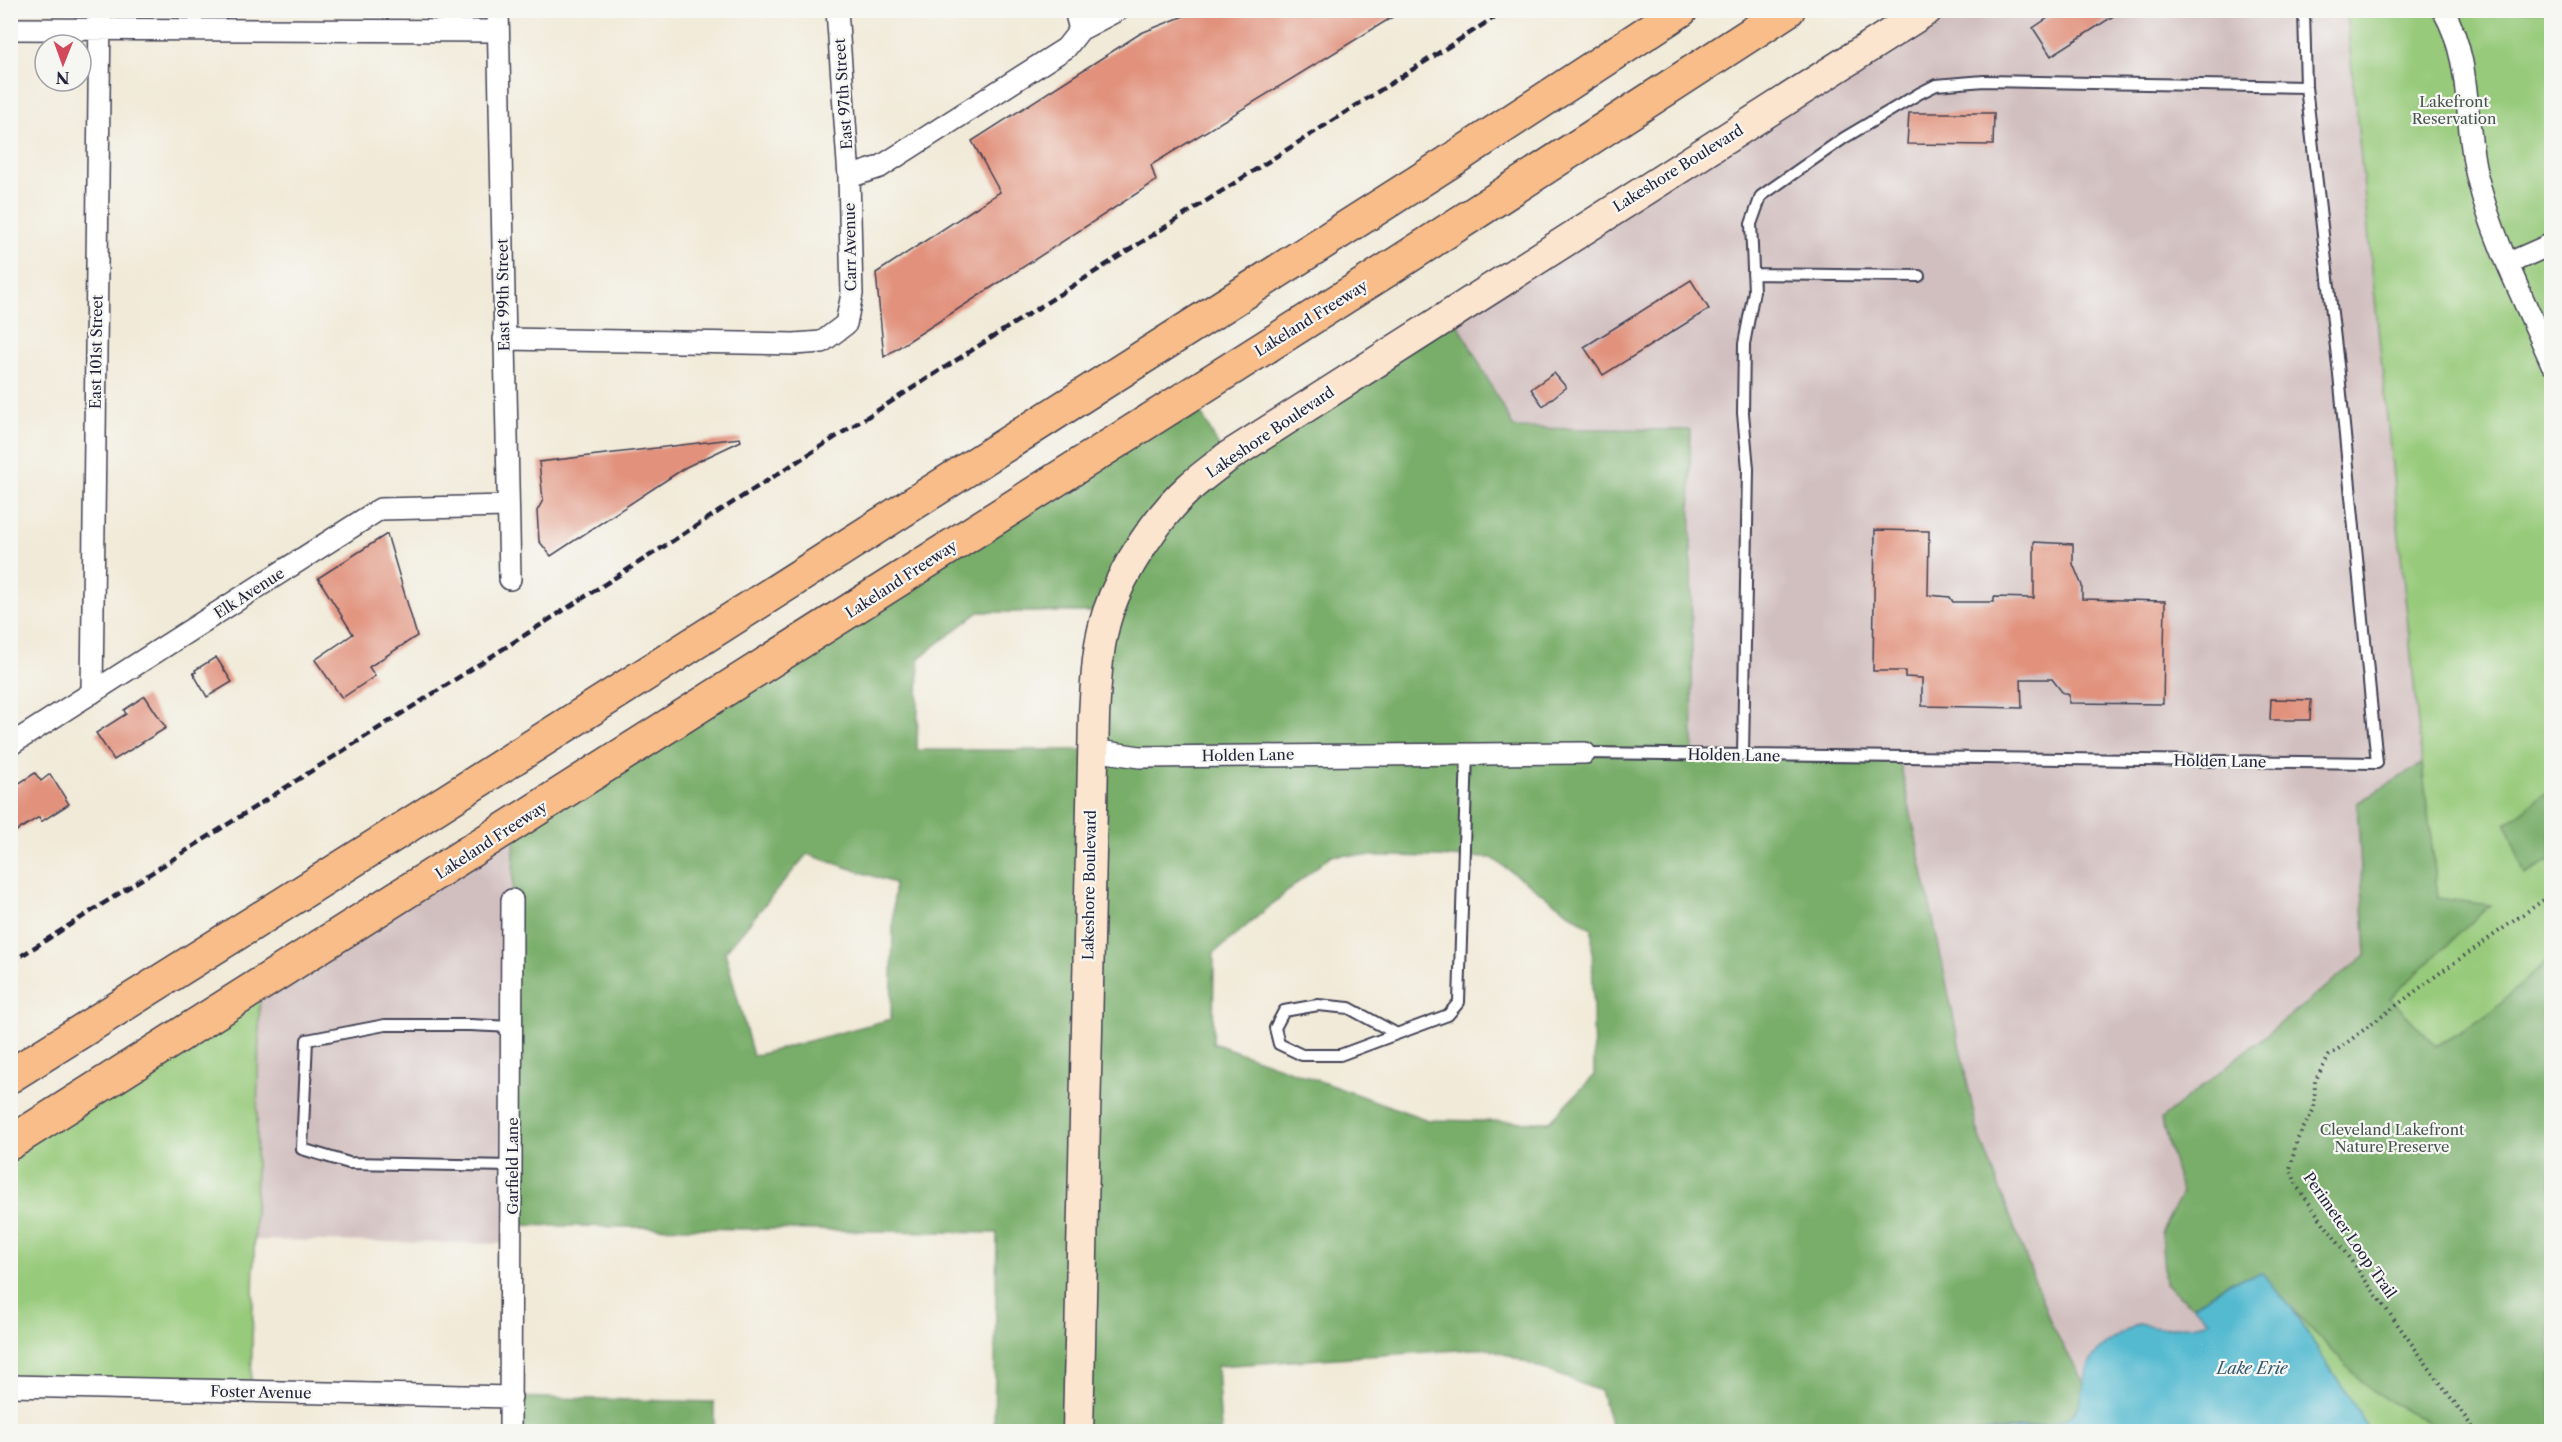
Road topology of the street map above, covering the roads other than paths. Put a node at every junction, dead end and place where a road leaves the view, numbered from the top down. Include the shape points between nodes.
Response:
1 (837, 10) edge
2 (1118, 10) edge
3 (1681, 10) edge
4 (1788, 10) edge
5 (1927, 10) edge
6 (2304, 10) edge
7 (2443, 10) edge
8 (100, 20) edge
9 (1077, 20) edge
10 (498, 21) edge
11 (10, 28) edge
12 (2306, 87) junction
13 (849, 177) junction
14 (2552, 244) edge
15 (2509, 263) junction
16 (1753, 274) junction
17 (1919, 276) dead end
18 (504, 339) junction
19 (2552, 364) edge
20 (507, 506) junction
21 (510, 579) dead end
22 (92, 693) junction
23 (10, 745) edge
24 (1092, 750) junction
25 (1467, 753) junction
26 (1585, 753) joint
27 (1743, 755) junction
28 (513, 900) dead end
29 (512, 1027) junction
30 (1397, 1034) junction
31 (10, 1076) edge
32 (10, 1143) edge
33 (512, 1166) junction
34 (10, 1386) edge
35 (511, 1397) junction
36 (510, 1431) edge
37 (1078, 1431) edge

1 - 13 street, East 97th Street
2 - 9 street
3 - 31 highway via 1426,177
4 - 32 highway, Lakeland Freeway via 1428,244
5 - 24 street, Lakeshore Boulevard via 1235,452 1189,487 1160,520 1130,565 1108,612 1098,664
6 - 12 lane
7 - 15 street via 2466,78 2478,184
8 - 10 street
8 - 11 street
8 - 22 street, East 101st Street
9 - 13 street via 1066,48 880,167
10 - 18 street, East 99th Street
12 - 16 lane via 1984,81 1936,85 1844,138 1761,196 1751,224
12 - 27 lane, Holden Lane via 2377,763
13 - 18 street, Carr Avenue via 852,294 846,324 822,342
14 - 15 street
15 - 19 street
16 - 17 lane
16 - 27 lane via 1754,291 1744,344 1743,412 1748,469
18 - 20 street, East 99th Street
20 - 21 street, East 99th Street
20 - 22 street, Elk Avenue via 380,509
22 - 23 street, Elk Avenue
24 - 25 street, Holden Lane via 1140,757
24 - 37 street, Lakeshore Boulevard
25 - 26 street, Holden Lane
25 - 30 lane via 1459,1002 1448,1015
26 - 27 lane, Holden Lane
28 - 29 street, Garfield Lane
29 - 33 street, Garfield Lane
29 - 33 lane via 385,1025 308,1040 302,1149 349,1163
30 - 30 lane via 1340,1055 1302,1055 1279,1044 1275,1028 1284,1011 1318,1005 1349,1008
33 - 35 street, Garfield Lane
34 - 35 street, Foster Avenue
35 - 36 street, Garfield Lane

